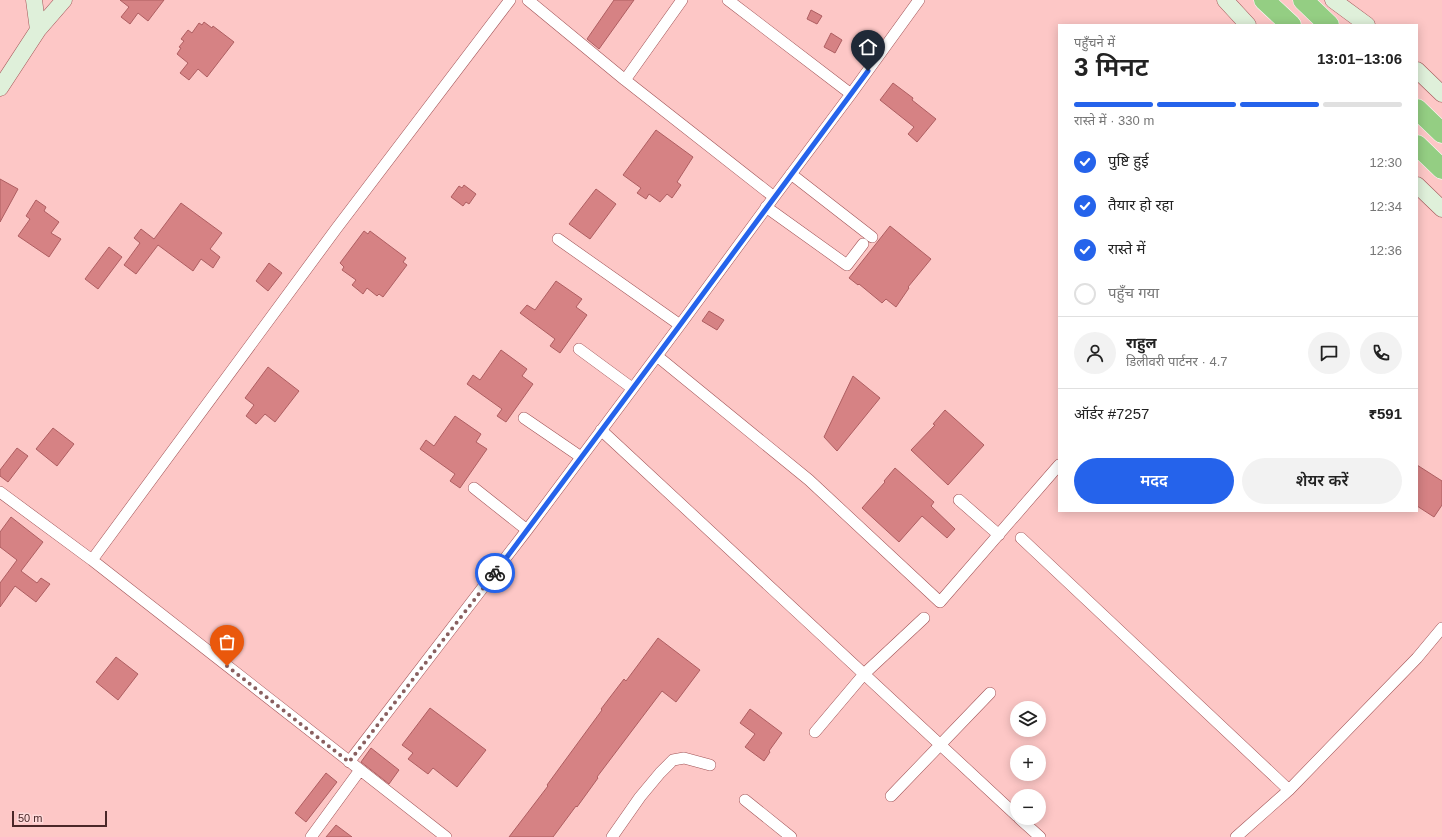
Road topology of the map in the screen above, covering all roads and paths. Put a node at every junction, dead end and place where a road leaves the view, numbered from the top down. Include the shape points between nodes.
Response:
1 (34, 0) edge
2 (64, 0) edge
3 (510, 0) edge
4 (528, 0) edge
5 (682, 0) edge
6 (728, 0) edge
7 (918, 0) edge
8 (1225, 0) edge
9 (1264, 0) edge
10 (1303, 0) edge
11 (1333, 0) edge
12 (1247, 24) edge
13 (1290, 24) edge
14 (1328, 24) edge
15 (1366, 24) edge
16 (38, 30) junction
17 (1418, 71) edge
18 (625, 80) junction
19 (0, 88) edge
20 (851, 94) junction
21 (1442, 94) edge
22 (1418, 110) edge
23 (1442, 133) edge
24 (1418, 146) edge
25 (1442, 169) edge
26 (791, 174) junction
27 (1418, 186) edge
28 (774, 196) junction
29 (766, 207) junction
30 (1442, 208) edge
31 (872, 237) dead end
32 (558, 239) dead end
33 (863, 244) dead end
34 (680, 325) junction
35 (579, 349) dead end
36 (657, 356) junction
37 (632, 388) junction
38 (524, 418) dead end
39 (601, 430) junction
40 (581, 457) junction
41 (1058, 466) edge
42 (474, 488) dead end
43 (0, 492) edge
44 (959, 500) dead end
45 (527, 530) junction
46 (999, 535) junction
47 (1021, 538) dead end
48 (92, 560) junction
49 (924, 618) dead end
50 (1442, 628) edge
51 (864, 674) junction
52 (990, 694) dead end
53 (816, 732) dead end
54 (941, 745) junction
55 (349, 762) junction
56 (710, 766) dead end
57 (360, 770) junction
58 (1289, 790) junction
59 (891, 796) dead end
60 (745, 800) dead end
61 (1010, 810) edge
62 (1027, 825) edge
63 (311, 837) edge
64 (446, 837) edge
65 (612, 837) edge
66 (791, 837) edge
67 (1040, 837) edge
68 (1236, 837) edge

1 - 16 street
2 - 16 street
3 - 48 street via 336,229
4 - 18 street
5 - 18 street
6 - 20 street
7 - 20 street
8 - 12 street
9 - 13 highway
10 - 14 highway
11 - 15 street
16 - 19 street
17 - 21 street
18 - 28 street
20 - 26 street
22 - 23 highway
24 - 25 highway
26 - 28 street
26 - 31 street
27 - 30 street
28 - 29 street
29 - 33 street via 847,265
29 - 34 street
32 - 34 street
34 - 36 street
35 - 37 street
36 - 37 street
36 - 46 street via 809,480 940,602
37 - 39 street
38 - 40 street
39 - 40 street
39 - 51 street
40 - 45 street
41 - 46 street
42 - 45 street
43 - 48 street
44 - 46 street
45 - 55 street
47 - 58 street
48 - 55 street
49 - 51 street
50 - 58 street via 1418,658
51 - 53 street
51 - 54 street
52 - 54 street
54 - 59 street
54 - 61 street
55 - 57 street
56 - 65 street via 684,758 673,760 640,797
57 - 63 street
57 - 64 street
58 - 68 street
60 - 66 street
62 - 67 street

